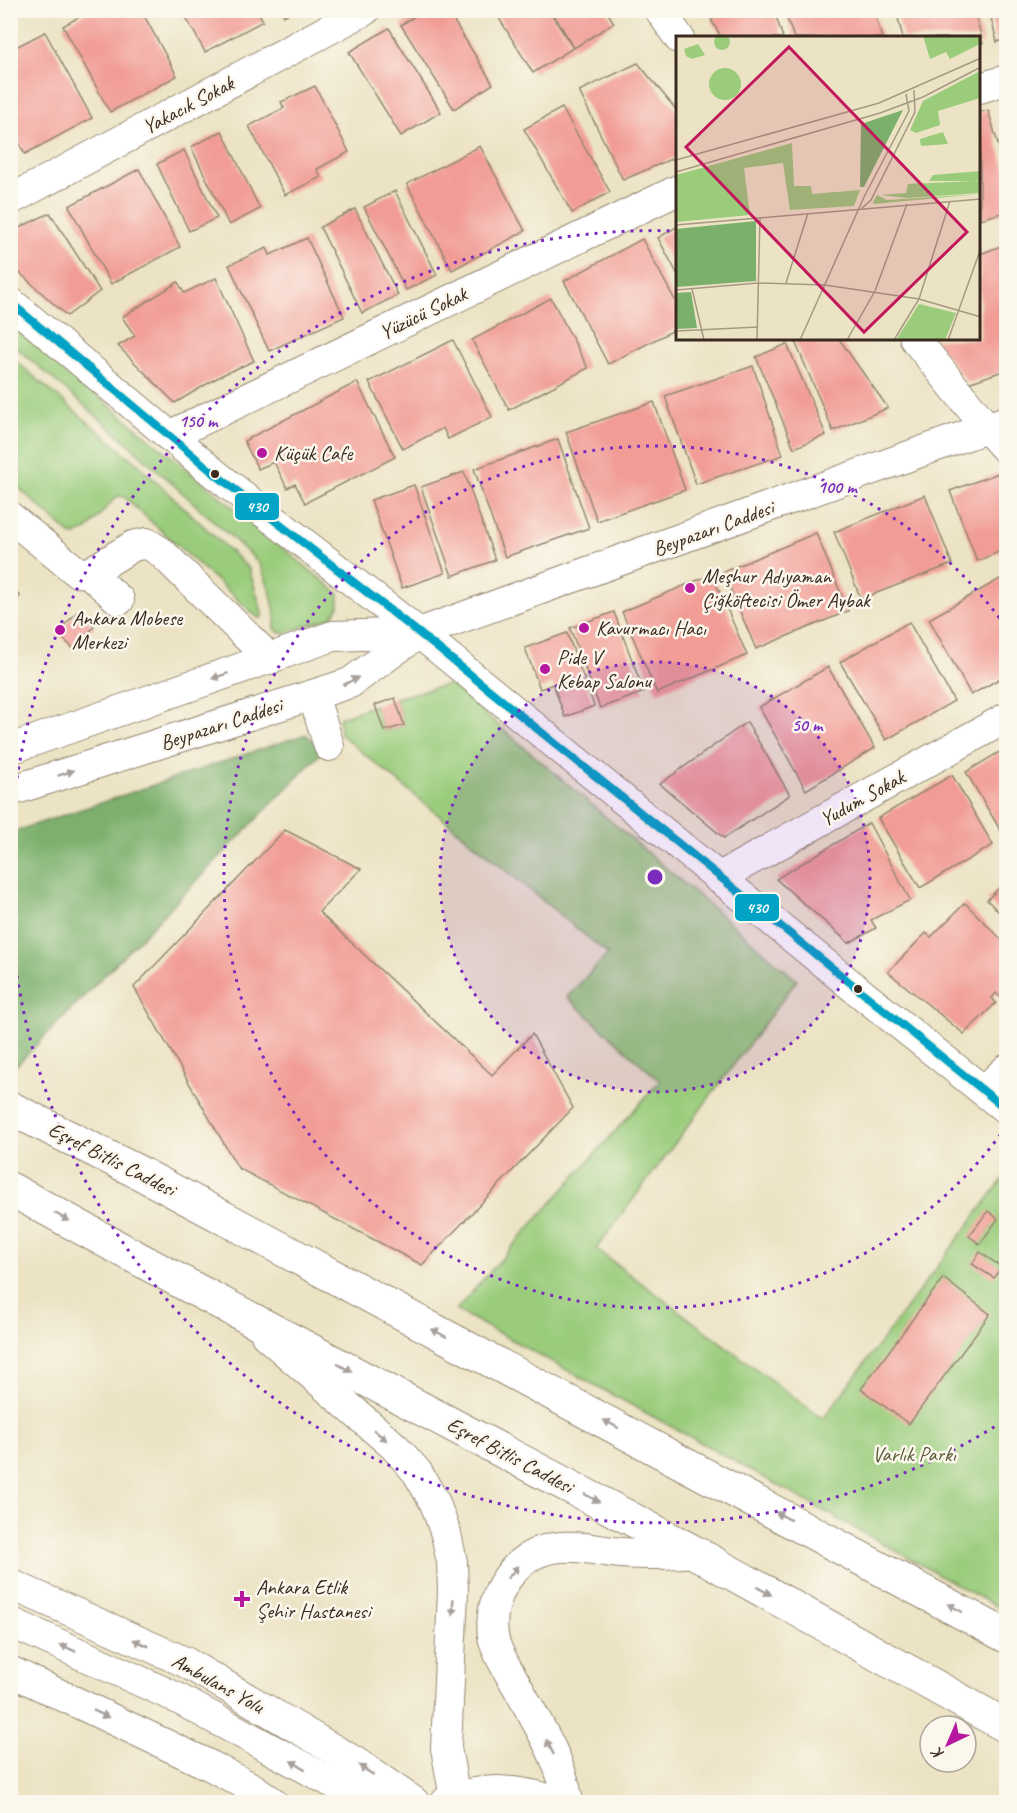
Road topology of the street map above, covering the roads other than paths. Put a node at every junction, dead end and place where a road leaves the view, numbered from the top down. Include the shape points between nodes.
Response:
1 (365, 10) edge
2 (660, 10) edge
3 (678, 36) edge
4 (1006, 80) edge
5 (981, 88) edge
6 (676, 191) edge
7 (10, 200) edge
8 (10, 302) edge
9 (916, 340) edge
10 (1000, 433) edge
11 (169, 436) junction
12 (10, 517) edge
13 (89, 573) junction
14 (119, 600) dead end
15 (419, 633) junction
16 (270, 659) junction
17 (313, 695) junction
18 (1006, 718) edge
19 (329, 746) dead end
20 (10, 749) edge
21 (10, 791) edge
22 (718, 878) junction
23 (1006, 1070) edge
24 (995, 1100) edge
25 (10, 1108) edge
26 (10, 1189) edge
27 (241, 1314) junction
28 (694, 1552) junction
29 (10, 1584) edge
30 (10, 1622) edge
31 (1006, 1636) edge
32 (10, 1671) edge
33 (1006, 1726) edge
34 (451, 1800) edge
35 (272, 1803) edge
36 (368, 1803) edge
37 (414, 1803) edge
38 (558, 1803) edge
39 (567, 1803) edge

1 - 7 street, Yakacık Sokak
2 - 3 street
4 - 5 street
6 - 11 street, Yüzücü Sokak
8 - 11 street
9 - 10 street
10 - 15 street, Beypazarı Caddesi
11 - 15 street
12 - 13 street via 77,572
13 - 14 street
13 - 16 street via 133,546 147,543 162,552
15 - 16 street, Beypazarı Caddesi via 333,636
17 -> 15 street, Beypazarı Caddesi via 350,683
15 - 22 street
16 -> 20 street, Beypazarı Caddesi
17 - 19 street
21 -> 17 street, Beypazarı Caddesi
18 - 22 street, Yudum Sokak
22 - 24 street
23 - 24 street
31 -> 25 main road, Eşref Bitlis Caddesi via 138,1172
26 -> 27 main road, Eşref Bitlis Caddesi
27 -> 28 main road, Eşref Bitlis Caddesi
27 -> 34 street via 394,1447 417,1472 435,1503 452,1562 446,1748
28 -> 33 main road, Eşref Bitlis Caddesi
39 -> 28 street via 564,1778 552,1749 494,1641 494,1607 502,1586 515,1568 551,1548 572,1546 644,1554
37 -> 29 street, Ambulans Yolu via 355,1762 184,1662
36 -> 30 street via 175,1697
32 -> 35 street via 211,1766
34 - 38 street via 494,1790 532,1793

